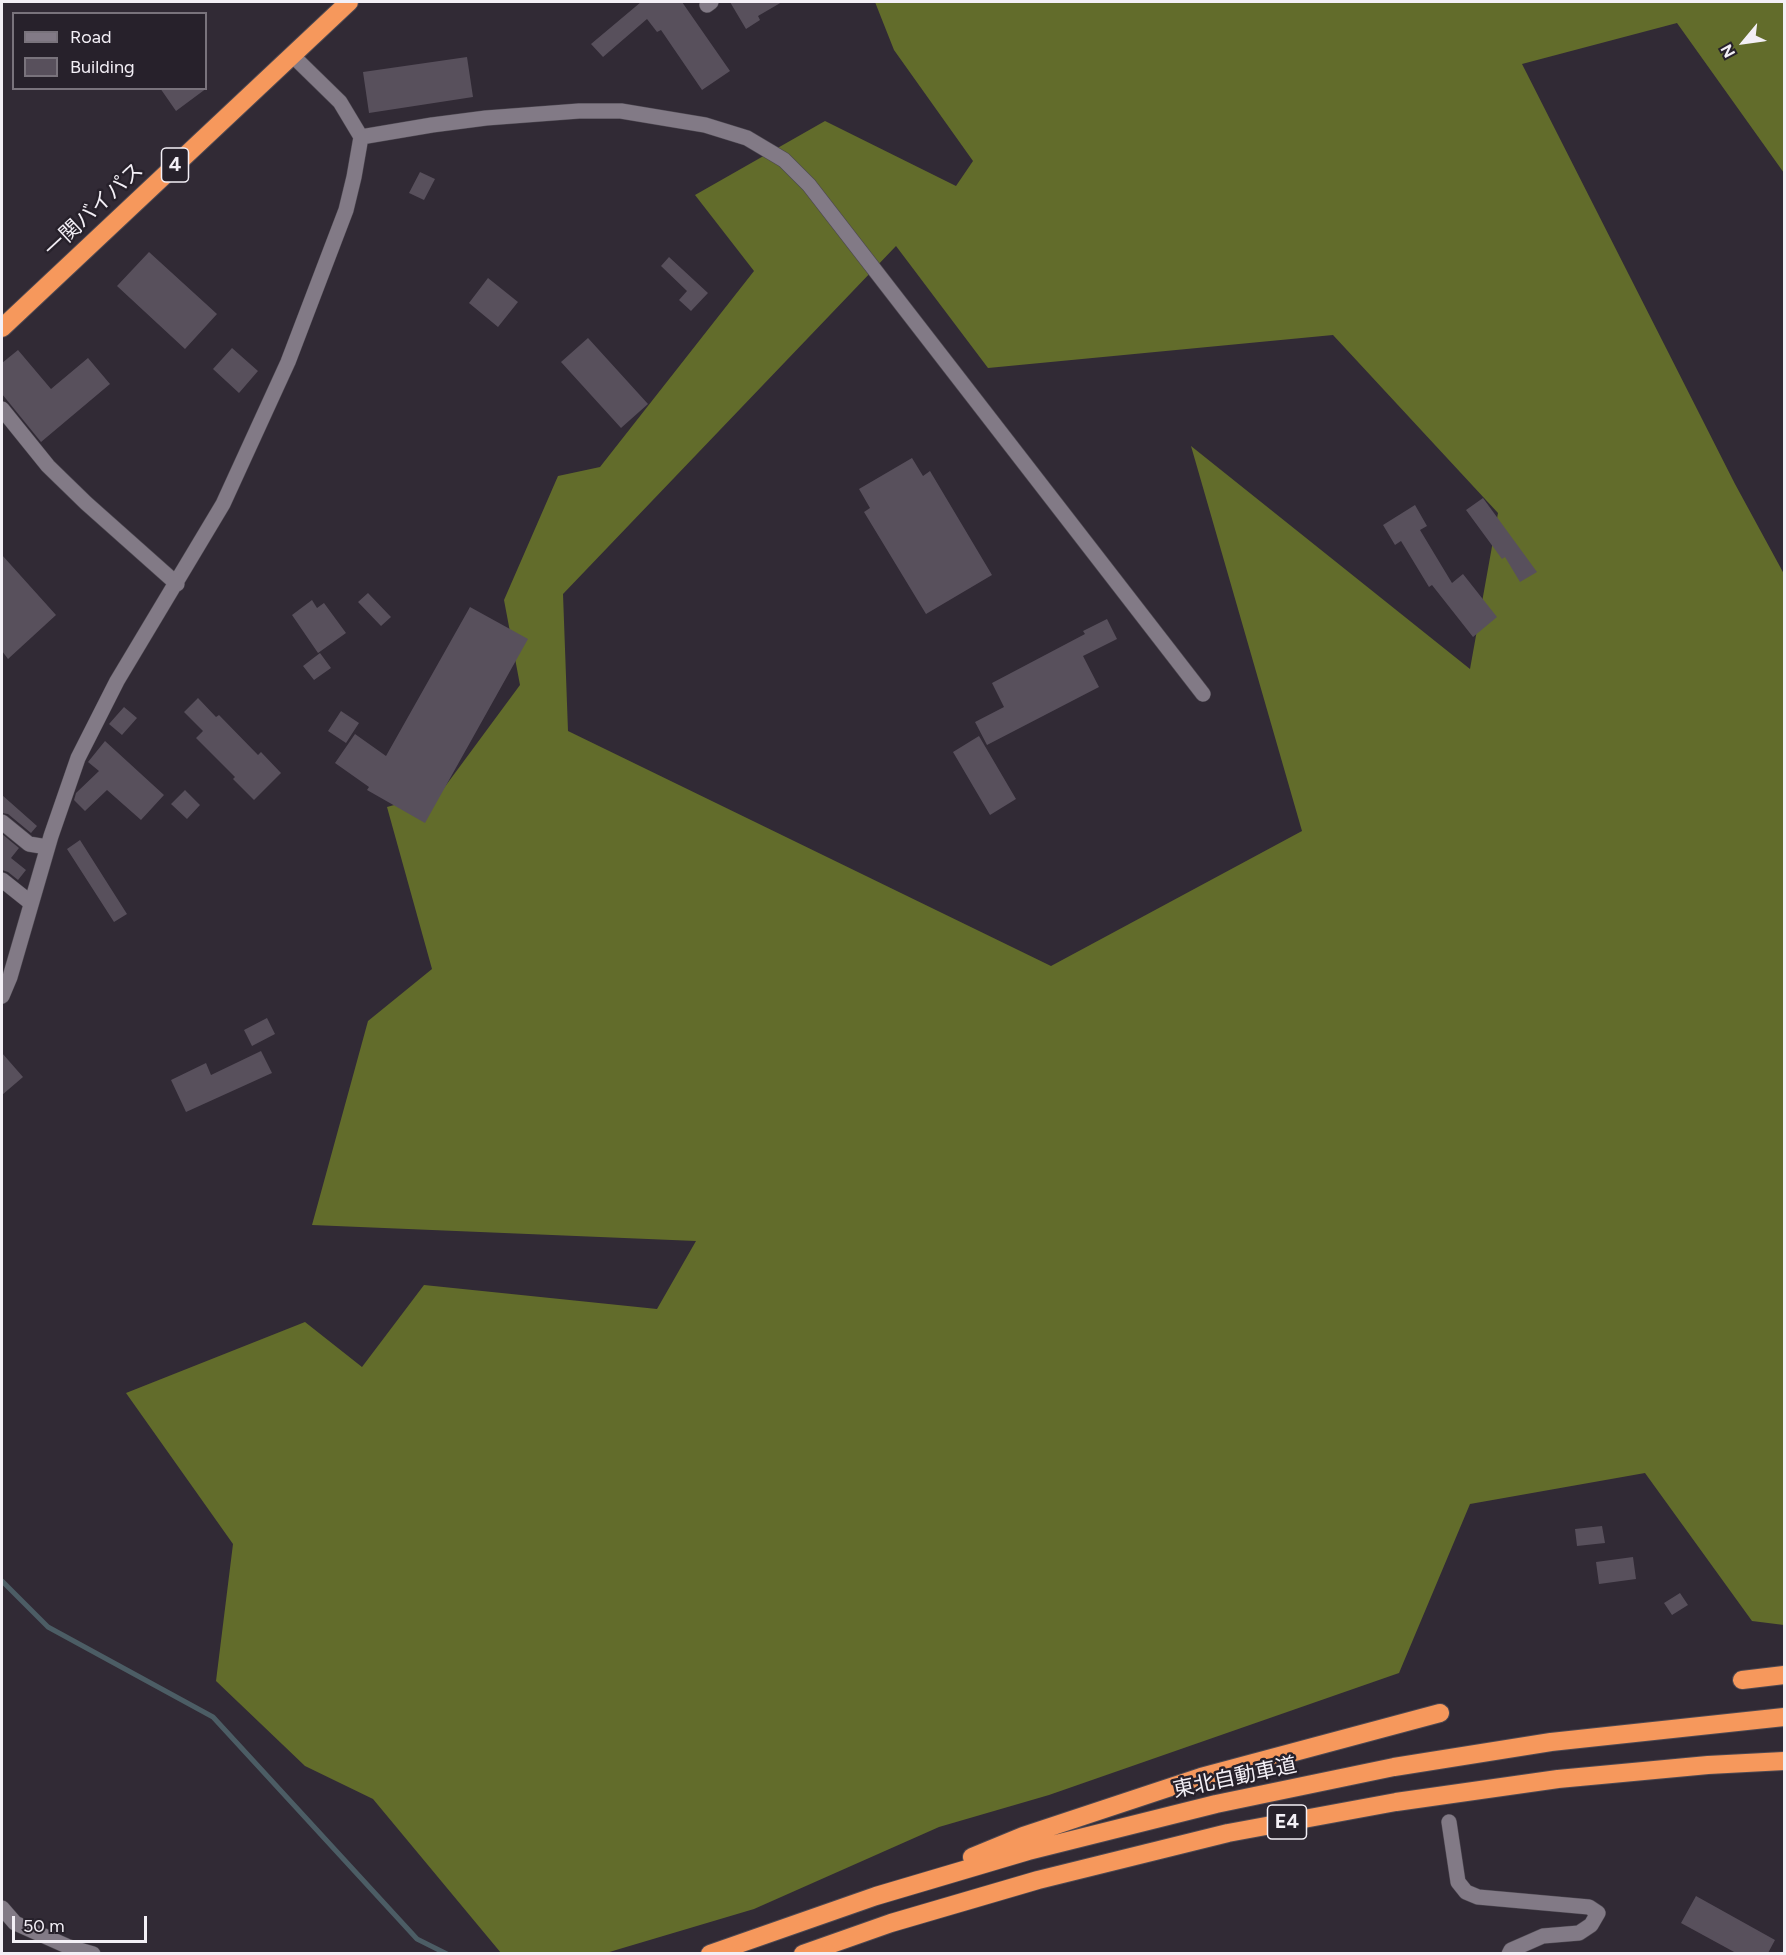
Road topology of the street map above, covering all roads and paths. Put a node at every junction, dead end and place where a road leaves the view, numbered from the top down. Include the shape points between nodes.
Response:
1 (350, 2) edge
2 (292, 55) junction
3 (361, 137) junction
4 (2, 328) edge
5 (2, 409) edge
6 (177, 584) junction
7 (1203, 694) dead end
8 (2, 822) edge
9 (41, 846) dead end
10 (2, 880) edge
11 (31, 903) junction
12 (2, 996) edge
13 (1785, 1676) edge
14 (1742, 1680) dead end
15 (1440, 1713) dead end
16 (1785, 1717) edge
17 (1785, 1761) edge
18 (1449, 1822) dead end
19 (876, 1896) junction
20 (2, 1908) edge
21 (93, 1953) edge
22 (711, 1953) edge
23 (803, 1953) edge
24 (1509, 1953) edge

1 - 2 highway, 一関バイパス / 4
2 - 3 street via 340,102
2 - 4 highway, 一関バイパス / 4
3 - 6 street via 346,210 288,362 223,504
3 - 7 street via 486,118 621,111 705,125 747,138 784,160 809,185
5 - 6 street via 86,503
6 - 11 street via 117,681 78,758
8 - 9 street via 29,844
10 - 11 street
11 - 12 street
13 - 14 highway
15 - 19 highway via 1201,1777 1023,1836
16 - 19 highway, 東北自動車道 / E4 via 1551,1742 1394,1767 1205,1807 1028,1851
17 - 23 highway, E4 via 1558,1779 1396,1802 1228,1833 1038,1880
18 - 24 street via 1458,1882 1466,1892 1478,1897 1589,1907 1599,1913 1579,1933 1543,1936
19 - 22 highway, 東北自動車道 / E4
20 - 21 street via 15,1923 69,1947

